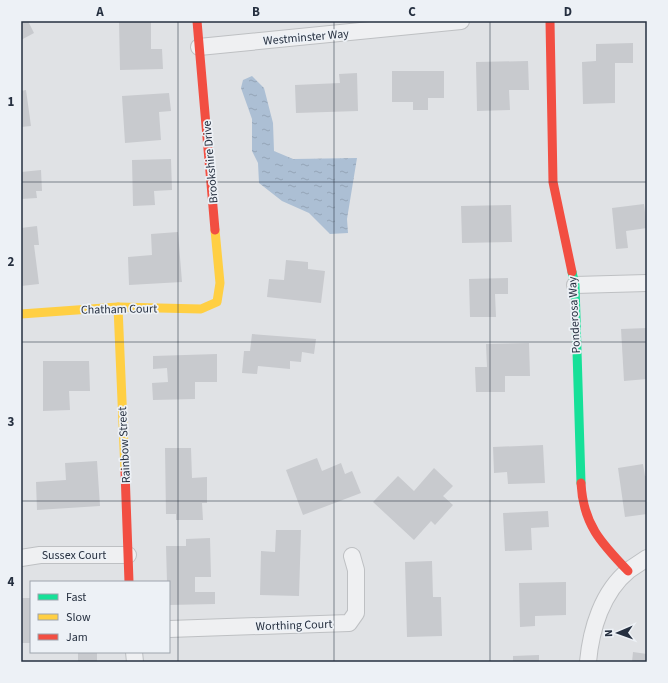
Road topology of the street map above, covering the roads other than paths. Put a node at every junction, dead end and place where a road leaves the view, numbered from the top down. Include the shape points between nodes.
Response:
1 (197, 21) edge
2 (461, 21) edge
3 (550, 21) edge
4 (442, 22) edge
5 (199, 47) junction
6 (647, 283) edge
7 (575, 285) junction
8 (217, 302) joint
9 (118, 307) junction
10 (21, 314) edge
11 (128, 555) junction
12 (352, 556) dead end
13 (21, 558) edge
14 (647, 558) edge
15 (628, 571) junction
16 (130, 581) edge
17 (170, 629) edge
18 (588, 662) edge

1 - 5 street, Brookshire Drive
2 - 4 street, Westminster Way
3 - 7 street, Ponderosa Way via 553,182
4 - 5 street, Westminster Way
5 - 8 street, Brookshire Drive via 220,284
6 - 7 street
7 - 15 street, Ponderosa Way via 579,460 584,509 602,543
8 - 9 street, Chatham Court via 201,309
9 - 10 street, Chatham Court
9 - 11 street, Rainbow Street
11 - 13 street, Sussex Court via 40,555
11 - 16 street, Rainbow Street
12 - 17 street, Worthing Court via 356,570 356,613 349,623
14 - 15 street
15 - 18 street via 615,585 597,617

